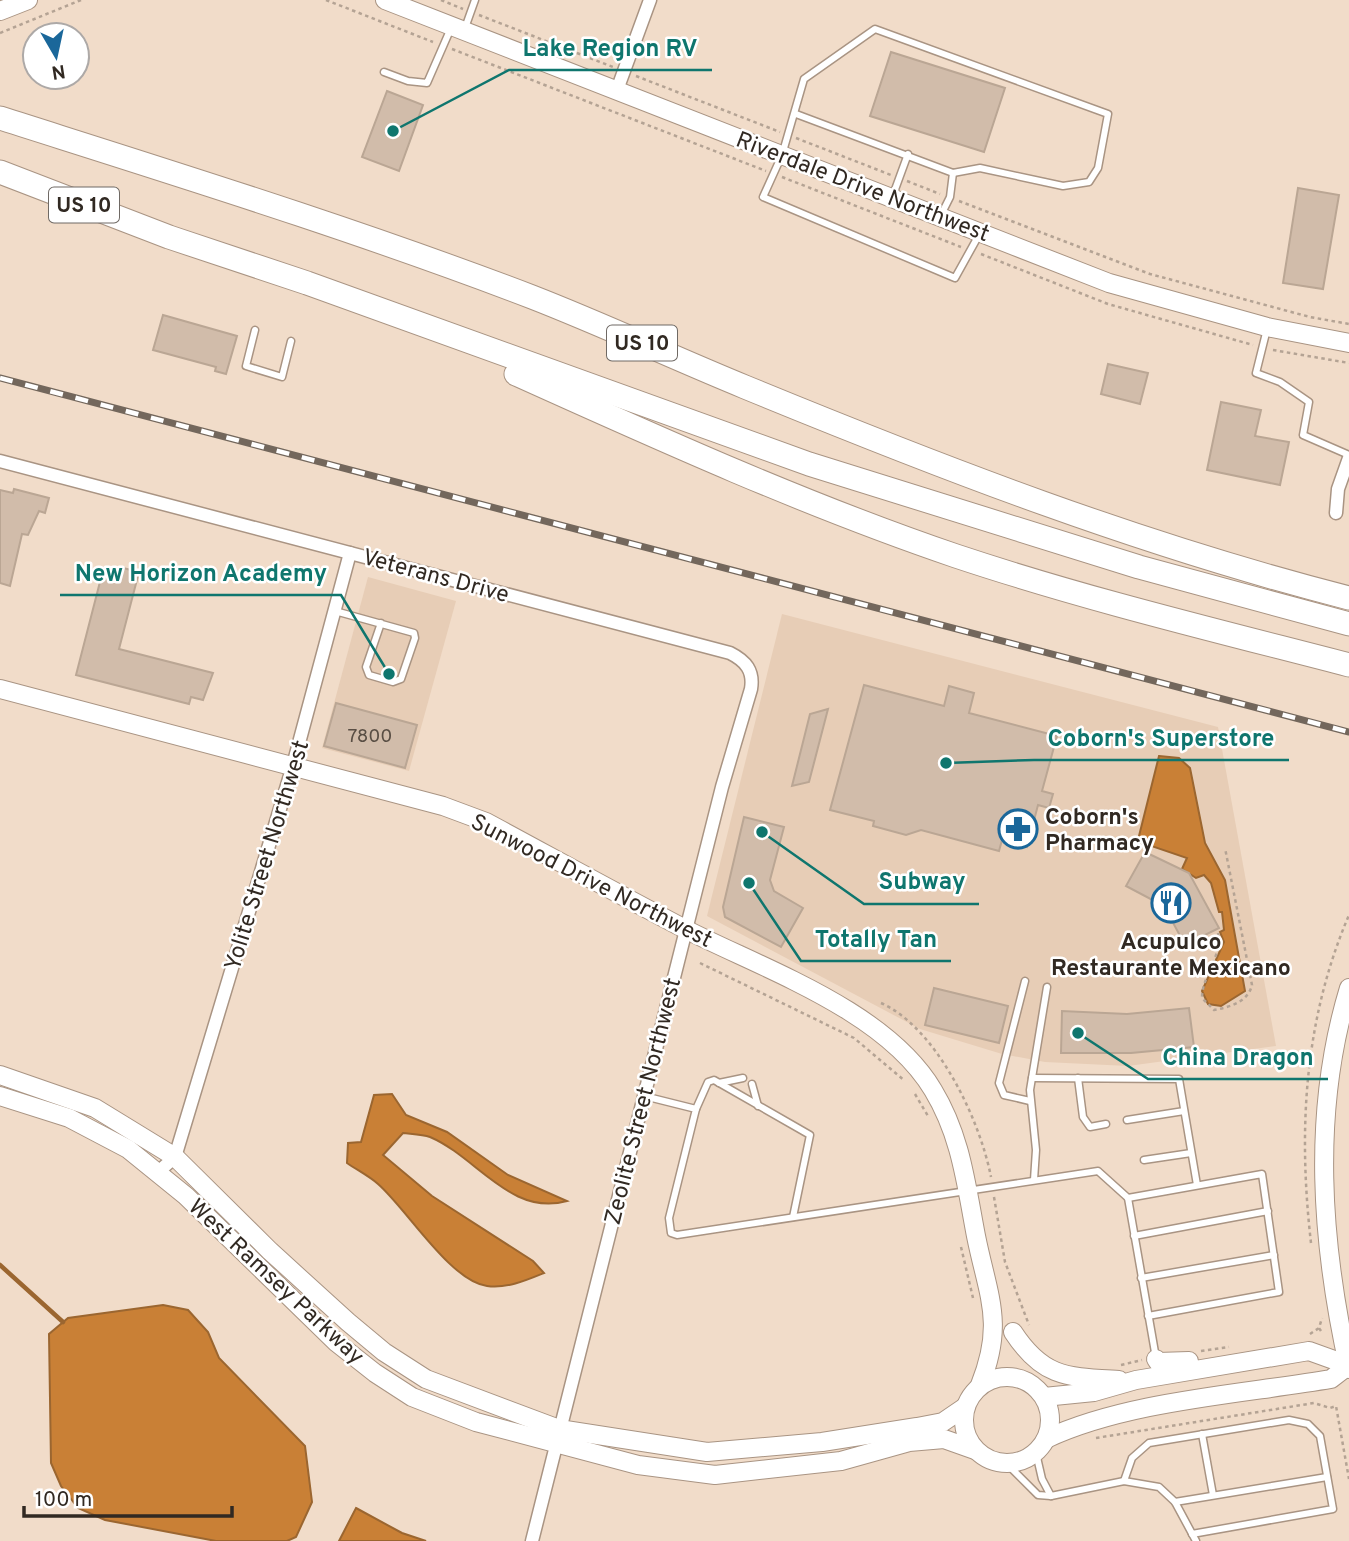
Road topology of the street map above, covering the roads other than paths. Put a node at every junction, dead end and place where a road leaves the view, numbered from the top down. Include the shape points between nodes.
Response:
1 (28, 0) edge
2 (386, 0) edge
3 (475, 0) edge
4 (650, 0) edge
5 (0, 11) edge
6 (458, 28) junction
7 (384, 72) dead end
8 (617, 90) junction
9 (796, 114) junction
10 (0, 118) edge
11 (908, 154) junction
12 (782, 155) junction
13 (0, 172) edge
14 (953, 173) junction
15 (892, 197) junction
16 (941, 216) junction
17 (980, 232) junction
18 (1267, 327) junction
19 (255, 330) dead end
20 (432, 330) junction
21 (291, 341) dead end
22 (1349, 343) edge
23 (885, 443) junction
24 (1349, 456) edge
25 (0, 461) edge
26 (1336, 513) dead end
27 (350, 552) junction
28 (1349, 585) edge
29 (1349, 598) edge
30 (335, 611) junction
31 (381, 623) junction
32 (1349, 624) edge
33 (746, 663) joint
34 (1349, 665) edge
35 (0, 689) edge
36 (292, 769) junction
37 (686, 929) junction
38 (1025, 981) dead end
39 (1047, 986) dead end
40 (1349, 988) edge
41 (0, 1075) edge
42 (1032, 1078) junction
43 (1078, 1078) junction
44 (743, 1079) dead end
45 (719, 1083) junction
46 (752, 1084) dead end
47 (0, 1096) edge
48 (643, 1096) junction
49 (1030, 1101) junction
50 (758, 1106) junction
51 (696, 1110) junction
52 (1184, 1111) junction
53 (1127, 1121) dead end
54 (1106, 1124) dead end
55 (1191, 1153) junction
56 (175, 1157) junction
57 (1144, 1160) dead end
58 (158, 1173) junction
59 (1034, 1180) junction
60 (1197, 1185) junction
61 (969, 1190) junction
62 (1128, 1198) junction
63 (1268, 1211) junction
64 (793, 1217) junction
65 (1134, 1236) junction
66 (1274, 1255) junction
67 (1141, 1278) junction
68 (984, 1304) junction
69 (1148, 1316) junction
70 (1017, 1339) junction
71 (1156, 1359) junction
72 (1252, 1361) junction
73 (1349, 1366) edge
74 (1155, 1377) junction
75 (1136, 1380) junction
76 (981, 1385) junction
77 (1039, 1391) junction
78 (965, 1407) junction
79 (1202, 1434) junction
80 (558, 1437) junction
81 (1041, 1446) junction
82 (975, 1450) junction
83 (1006, 1463) junction
84 (1327, 1476) junction
85 (1124, 1481) junction
86 (1213, 1495) junction
87 (1051, 1496) junction
88 (1175, 1502) junction
89 (1192, 1534) junction
90 (532, 1541) edge
91 (1196, 1541) edge

1 - 5 street
2 - 6 street, Riverdale Drive Northwest
3 - 6 lane
4 - 8 street
6 - 7 lane via 443,46 427,83
6 - 8 street, Riverdale Drive Northwest
8 - 12 street, Riverdale Drive Northwest
9 - 11 lane
9 - 12 lane
9 - 14 lane via 804,79 875,29 1108,114 1098,168 1088,182 1063,186 980,168
10 - 23 highway, US 10 via 336,224 535,298
11 - 14 lane
11 - 15 lane
12 - 15 street, Riverdale Drive Northwest
12 - 17 lane via 763,197 955,278
13 - 20 highway, US 10
14 - 16 lane via 950,197
15 - 16 street, Riverdale Drive Northwest
16 - 17 street, Riverdale Drive Northwest
17 - 18 street, Riverdale Drive Northwest via 1109,283
18 - 22 street, Riverdale Drive Northwest
18 - 24 lane via 1256,373 1280,382 1309,402 1303,435
19 - 21 lane via 246,366 282,377
20 - 32 highway, US 10 via 916,499
20 - 34 highway via 574,400 919,543 1017,576
23 - 28 highway via 1100,513
23 - 29 highway, US 10 via 1162,545
24 - 26 street
25 - 27 street, Veterans Drive
27 - 30 street, Yolite Street Northwest
27 - 33 street, Veterans Drive via 730,653
30 - 31 lane
30 - 36 street, Yolite Street Northwest
31 - 31 lane via 366,667 369,675 393,682 401,678 414,632
33 - 37 street, Zeolite Street Northwest via 752,673 751,689
35 - 36 street, Sunwood Drive Northwest
36 - 37 street, Sunwood Drive Northwest via 443,806 486,822
36 - 56 street, Yolite Street Northwest
37 - 48 street, Zeolite Street Northwest
37 - 61 street, Sunwood Drive Northwest via 837,1006 894,1045 932,1088 948,1118
38 - 49 lane via 999,1083 1004,1095
39 - 42 lane
40 - 73 street via 1329,1083 1324,1166 1326,1225
41 - 56 street, West Ramsey Parkway via 95,1108
42 - 43 lane
42 - 49 lane
43 - 52 lane via 1179,1079
43 - 54 lane via 1083,1117 1090,1126
44 - 45 lane
45 - 50 lane
45 - 51 lane via 708,1082
46 - 50 lane
47 - 58 street, West Ramsey Parkway via 69,1118 128,1149
48 - 51 lane
48 - 80 street, Zeolite Street Northwest
49 - 59 lane via 1036,1150
50 - 64 lane via 810,1135
51 - 64 lane via 669,1218 671,1233
52 - 53 lane
52 - 55 lane
55 - 57 lane
55 - 60 lane
56 - 58 street
56 - 80 street, West Ramsey Parkway via 270,1251 384,1352 426,1379
58 - 80 street, West Ramsey Parkway via 337,1343 375,1373 412,1396 476,1422
59 - 61 lane
59 - 62 lane via 1098,1171
60 - 62 lane
60 - 63 lane via 1262,1174
61 - 64 lane
61 - 68 street, Sunwood Drive Northwest
62 - 65 lane
63 - 65 lane
63 - 66 lane
65 - 67 lane
66 - 67 lane
66 - 69 lane via 1279,1292
67 - 69 lane
68 - 70 street
68 - 76 street via 993,1348
69 - 71 lane
70 - 75 street via 1037,1363 1065,1374
70 - 77 street
71 - 72 street via 1172,1364 1213,1357
71 - 74 lane
72 - 73 street via 1309,1351
72 - 74 street
73 - 81 street via 1331,1379 1129,1412 1074,1426
74 - 75 street
75 - 77 street via 1094,1392
76 - 77 street via 1007,1376
76 - 78 street
77 - 81 street via 1050,1410
78 - 80 street, West Ramsey Parkway via 943,1422 917,1427 822,1442 707,1452
78 - 82 street via 966,1434
79 - 84 lane via 1289,1420 1308,1424 1320,1436
79 - 85 lane via 1149,1443 1132,1458
79 - 86 lane
80 - 82 street, West Ramsey Parkway via 638,1465 715,1475 841,1461 909,1442 944,1439
80 - 90 street, Zeolite Street Northwest
81 - 83 street via 1017,1462
81 - 87 lane via 1039,1471
82 - 83 street via 989,1460
83 - 87 lane via 1038,1495
84 - 86 lane
84 - 89 lane via 1333,1509
85 - 87 lane
85 - 88 lane via 1159,1487
86 - 88 lane
88 - 89 lane
89 - 91 lane

